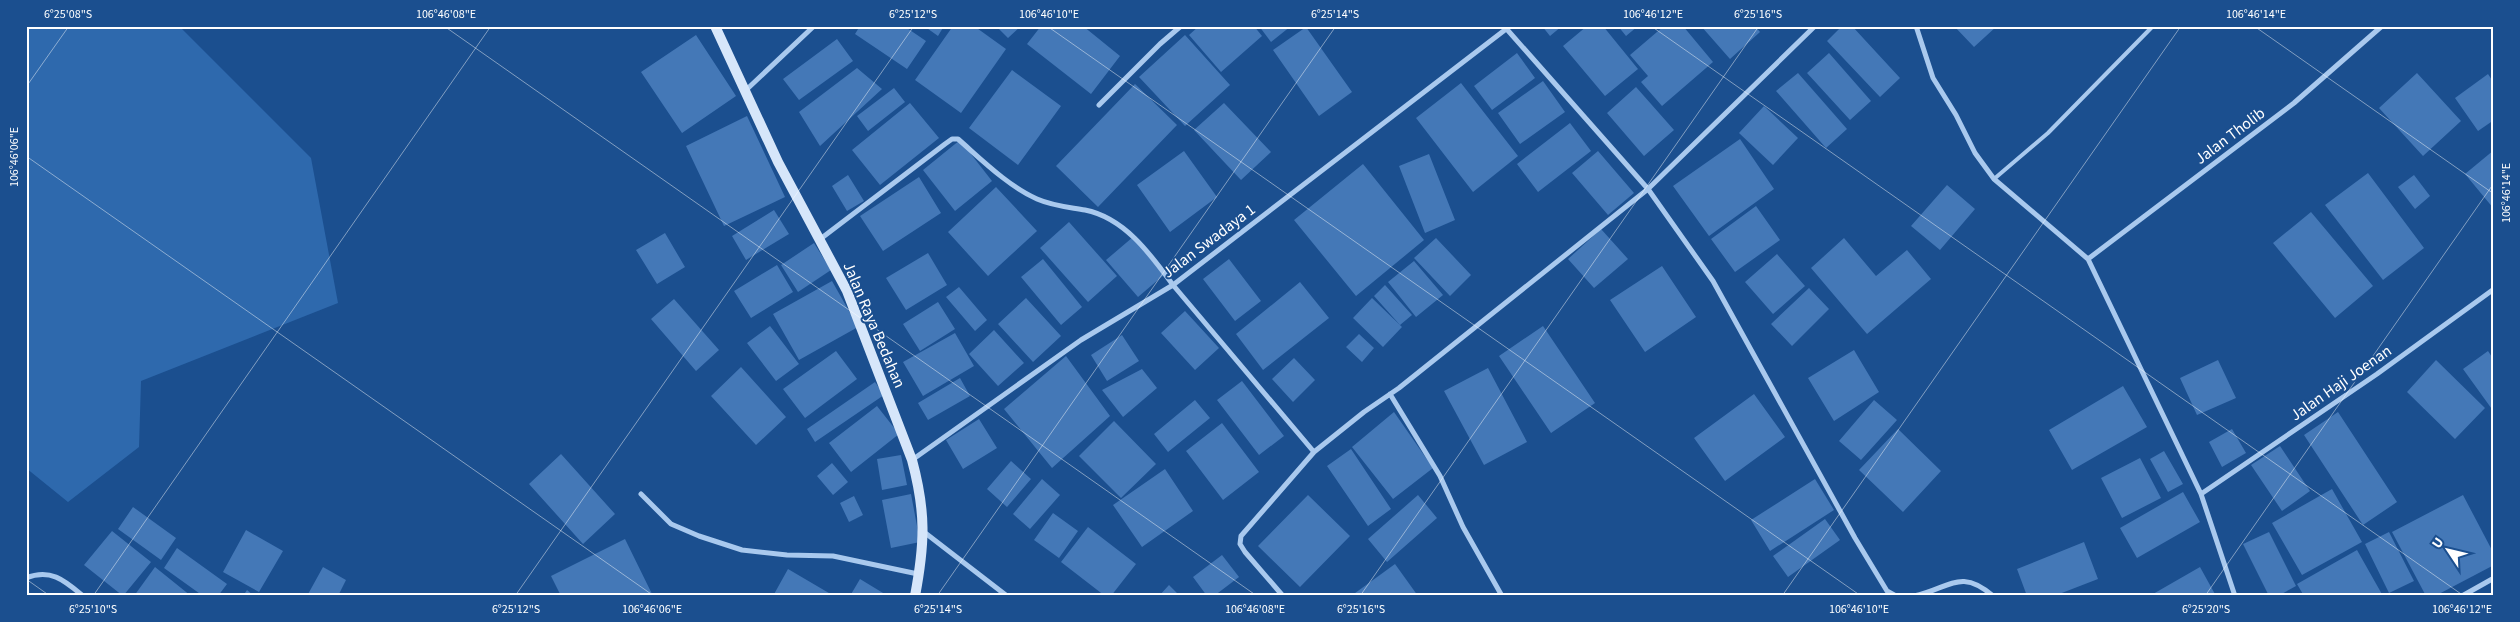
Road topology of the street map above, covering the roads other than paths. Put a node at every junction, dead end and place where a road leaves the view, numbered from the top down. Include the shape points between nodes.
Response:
1 (716, 26) edge
2 (814, 26) edge
3 (1182, 26) edge
4 (1815, 26) edge
5 (1916, 26) edge
6 (2153, 26) edge
7 (2382, 26) edge
8 (1507, 27) edge
9 (745, 92) junction
10 (1099, 105) dead end
11 (1994, 179) junction
12 (1648, 188) junction
13 (819, 240) junction
14 (2088, 259) junction
15 (1174, 285) junction
16 (2494, 289) edge
17 (1390, 394) junction
18 (1314, 452) junction
19 (912, 460) junction
20 (641, 494) dead end
21 (2201, 494) junction
22 (924, 532) junction
23 (919, 574) junction
24 (26, 578) edge
25 (2494, 578) edge
26 (83, 596) edge
27 (915, 596) edge
28 (1007, 596) edge
29 (1283, 596) edge
30 (1502, 596) edge
31 (1896, 596) edge
32 (1914, 596) edge
33 (1993, 596) edge
34 (2235, 596) edge
35 (2462, 596) edge

1 - 9 street, Jalan Raya Bedahan
2 - 9 street
3 - 10 street
4 - 12 street
5 - 11 street via 1933,78 1975,153
6 - 11 lane via 2048,133
7 - 14 street, Jalan Tholib via 2294,103
8 - 12 street
8 - 15 street, Jalan Swadaya 1
9 - 13 street, Jalan Raya Bedahan
11 - 14 street
12 - 17 street
12 - 31 street via 1713,281 1855,538 1887,592
13 - 15 street via 945,144 958,139 990,168 1036,199 1108,218 1131,235
13 - 19 street, Jalan Raya Bedahan via 847,291
14 - 21 street
15 - 18 street
15 - 19 street, Jalan Swadaya 1 via 1081,340
16 - 21 street, Jalan Haji Joenan via 2377,374
17 - 18 street
17 - 30 street via 1440,476 1463,527
18 - 29 street via 1241,536 1244,552
19 - 22 street, Jalan Raya Bedahan via 919,486
20 - 23 street via 671,524 742,550 833,556
21 - 34 street
22 - 23 street, Jalan Raya Bedahan
22 - 28 street
23 - 27 street, Jalan Raya Bedahan
24 - 26 street via 37,573 61,578
25 - 35 street
32 - 33 street via 1959,580 1981,585

